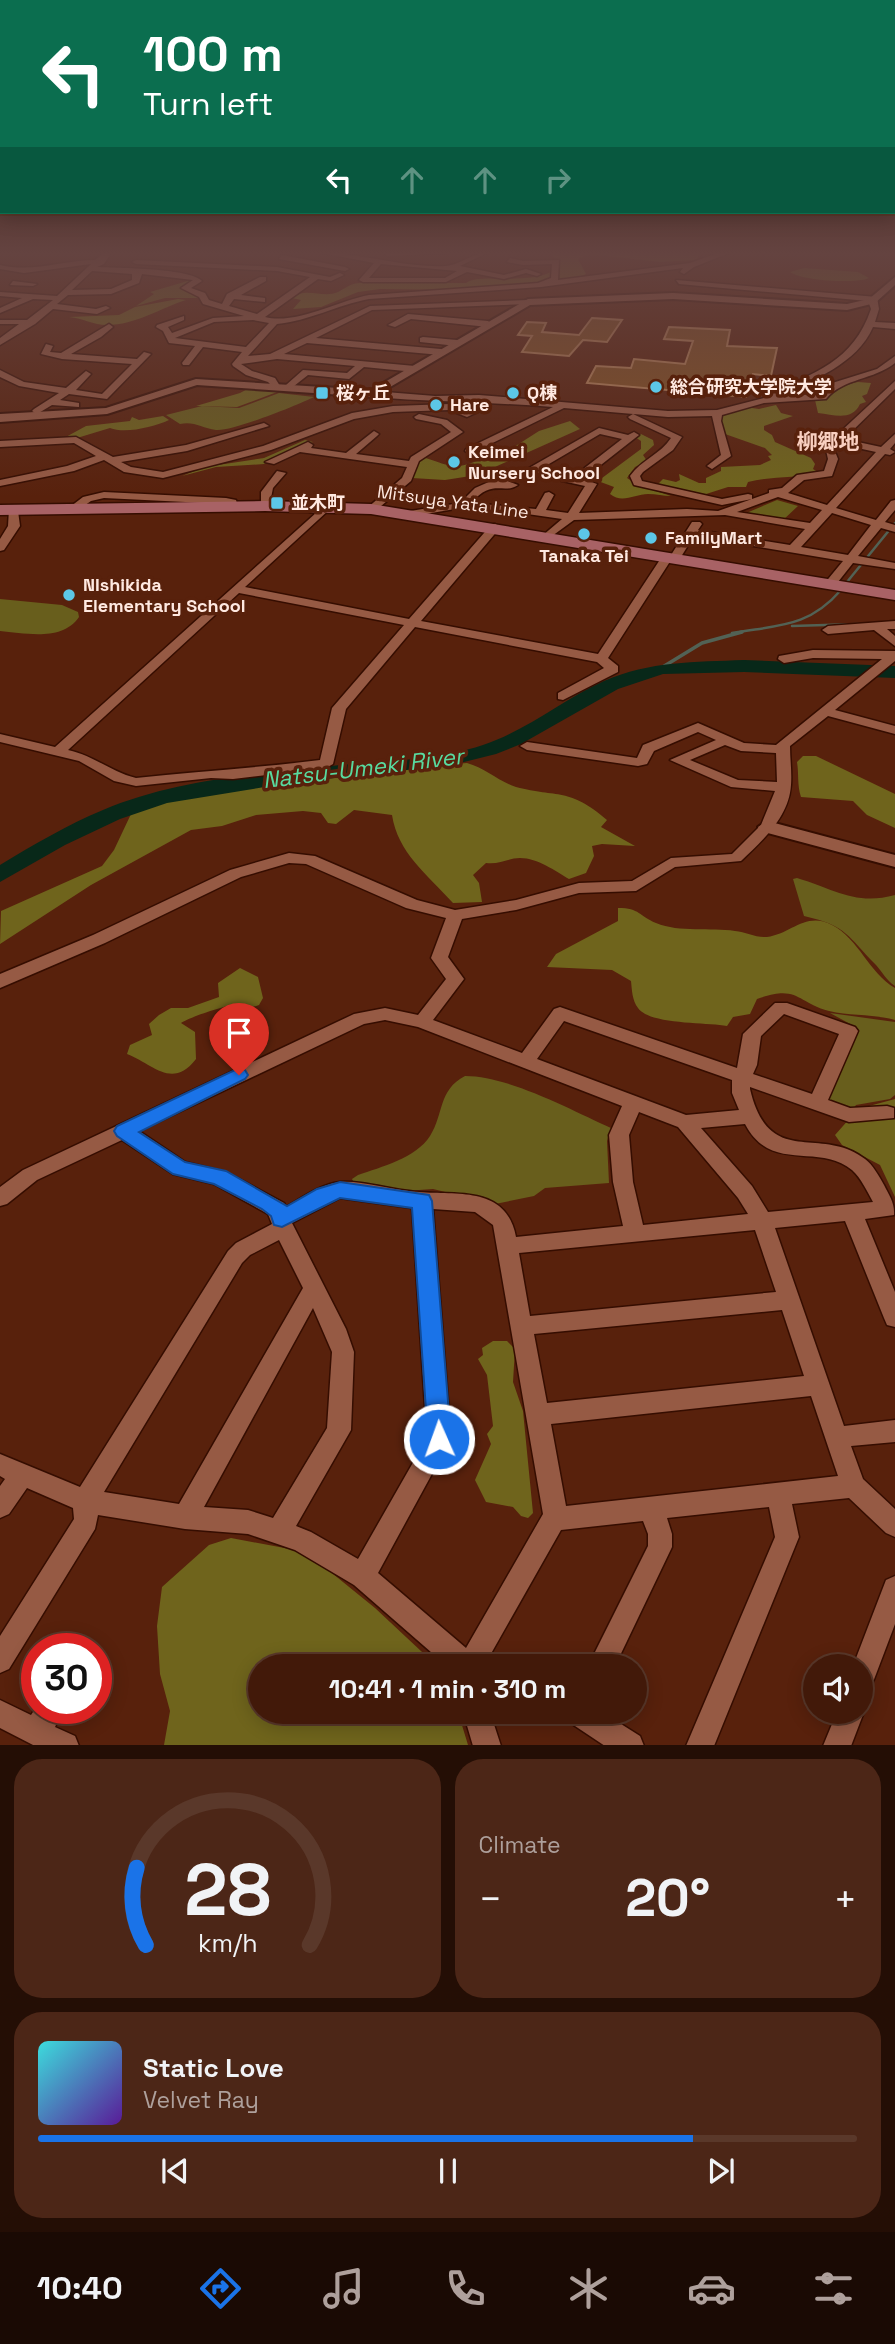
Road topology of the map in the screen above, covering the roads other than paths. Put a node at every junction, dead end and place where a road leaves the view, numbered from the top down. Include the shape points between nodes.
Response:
1 (101, 334) edge
2 (176, 334) edge
3 (262, 334) edge
4 (315, 334) edge
5 (369, 334) edge
6 (471, 334) edge
7 (865, 334) edge
8 (169, 337) joint
9 (304, 340) junction
10 (331, 342) junction
11 (457, 343) junction
12 (49, 346) dead end
13 (200, 346) junction
14 (247, 350) junction
15 (441, 352) junction
16 (147, 354) dead end
17 (62, 356) junction
18 (273, 356) junction
19 (240, 359) junction
20 (301, 359) junction
21 (895, 359) edge
22 (138, 362) junction
23 (186, 363) dead end
24 (362, 364) junction
25 (415, 369) junction
26 (86, 374) dead end
27 (2, 378) edge
28 (895, 384) edge
29 (275, 386) junction
30 (289, 387) junction
31 (66, 392) junction
32 (373, 394) junction
33 (404, 398) junction
34 (764, 400) junction
35 (51, 402) junction
36 (76, 405) dead end
37 (557, 407) junction
38 (393, 409) junction
39 (434, 410) junction
40 (37, 411) dead end
41 (414, 411) junction
42 (475, 411) dead end
43 (717, 413) junction
44 (0, 418) edge
45 (264, 426) dead end
46 (374, 434) dead end
47 (895, 438) edge
48 (837, 440) junction
49 (288, 441) junction
50 (317, 441) dead end
51 (0, 444) edge
52 (187, 447) junction
53 (300, 449) junction
54 (470, 452) dead end
55 (889, 452) edge
56 (143, 455) junction
57 (348, 456) junction
58 (109, 459) junction
59 (270, 462) dead end
60 (209, 463) junction
61 (412, 466) junction
62 (712, 466) dead end
63 (512, 468) dead end
64 (527, 472) junction
65 (281, 473) dead end
66 (169, 474) junction
67 (576, 480) junction
68 (0, 483) edge
69 (513, 485) dead end
70 (776, 492) junction
71 (549, 495) dead end
72 (895, 503) edge
73 (265, 506) junction
74 (463, 506) junction
75 (326, 507) junction
76 (371, 509) junction
77 (830, 509) junction
78 (6, 510) edge
79 (539, 513) junction
80 (702, 513) junction
81 (727, 513) junction
82 (408, 514) junction
83 (571, 517) junction
84 (878, 524) junction
85 (495, 527) junction
86 (813, 527) junction
87 (895, 529) edge
88 (691, 533) junction
89 (548, 536) junction
90 (0, 548) edge
91 (793, 549) junction
92 (671, 557) junction
93 (850, 559) junction
94 (895, 566) edge
95 (830, 584) junction
96 (236, 589) junction
97 (895, 595) edge
98 (411, 622) junction
99 (895, 625) edge
100 (876, 626) junction
101 (858, 628) junction
102 (828, 630) dead end
103 (895, 651) edge
104 (868, 654) junction
105 (601, 659) junction
106 (783, 659) dead end
107 (563, 695) dead end
108 (825, 711) junction
109 (895, 730) edge
110 (696, 733) dead end
111 (0, 738) edge
112 (718, 744) junction
113 (527, 746) dead end
114 (59, 751) junction
115 (781, 752) junction
116 (784, 787) junction
117 (767, 827) junction
118 (895, 861) edge
119 (455, 915) junction
120 (0, 982) edge
121 (422, 1022) junction
122 (526, 1061) junction
123 (742, 1077) junction
124 (634, 1101) junction
125 (817, 1103) junction
126 (887, 1113) dead end
127 (750, 1116) junction
128 (685, 1122) junction
129 (124, 1131) junction
130 (0, 1198) edge
131 (422, 1201) junction
132 (852, 1213) junction
133 (762, 1222) junction
134 (282, 1223) junction
135 (635, 1233) junction
136 (508, 1246) junction
137 (315, 1289) junction
138 (787, 1300) junction
139 (895, 1318) edge
140 (522, 1326) junction
141 (818, 1385) junction
142 (536, 1415) junction
143 (895, 1431) edge
144 (838, 1437) junction
145 (11, 1469) edge
146 (853, 1486) junction
147 (778, 1494) junction
148 (85, 1501) junction
149 (0, 1506) edge
150 (652, 1510) junction
151 (185, 1517) junction
152 (556, 1519) junction
153 (895, 1525) edge
154 (279, 1531) junction
155 (363, 1576) junction
156 (895, 1589) edge
157 (455, 1654) edge
158 (476, 1654) edge
159 (607, 1654) edge
160 (871, 1654) edge
161 (0, 1660) edge
162 (0, 1714) edge
163 (41, 1724) edge
164 (481, 1724) edge
165 (598, 1724) edge
166 (845, 1724) edge
167 (36, 1732) junction
168 (65, 1745) edge
169 (487, 1745) edge
170 (630, 1745) edge
171 (699, 1745) edge
172 (837, 1745) edge

1 - 17 street
2 - 8 street
3 - 14 street
4 - 9 street
5 - 11 street
6 - 11 street
7 - 34 street via 839,358
8 - 13 street
9 - 10 street
9 - 18 street
10 - 15 street
10 - 20 street
11 - 15 street
12 - 17 street via 45,354
13 - 14 street
13 - 23 street
14 - 19 street
15 - 25 street
16 - 22 street
17 - 22 street
18 - 19 street
18 - 20 street
19 - 29 street via 237,365 272,380
20 - 24 street
21 - 34 street via 880,371 832,386 823,397
22 - 31 street via 104,397
24 - 25 street
24 - 30 street via 349,376 306,372
25 - 32 street
26 - 31 street
27 - 31 street
28 - 48 street
29 - 30 street
29 - 44 street via 197,382 107,411
30 - 32 street
31 - 35 street
32 - 33 street
33 - 37 street via 479,398
33 - 38 street
34 - 43 street
35 - 36 street
35 - 40 street
37 - 43 street
37 - 54 street
37 - 70 street via 633,417 674,434 677,442 638,470 638,484 722,502
38 - 39 street
38 - 49 street via 352,416
39 - 41 street
39 - 42 street
41 - 49 street via 356,418
41 - 61 street via 415,416 444,422 458,432 426,450
43 - 62 street via 726,456
45 - 52 street
46 - 57 street
47 - 55 street
48 - 55 street
48 - 70 street via 829,448 833,465 828,474 801,477
49 - 60 street
50 - 53 street
51 - 58 street via 73,440
52 - 56 street
52 - 60 street
53 - 57 street
53 - 59 street
55 - 77 street
56 - 58 street
56 - 66 street
57 - 61 street
58 - 66 street via 136,472
58 - 68 street
60 - 66 street
61 - 76 street via 407,479
63 - 64 street
64 - 67 street
64 - 67 street via 599,431 631,437
65 - 73 street via 268,487
67 - 83 street via 592,484
69 - 74 street via 501,482 473,491
70 - 77 street
70 - 81 street
71 - 79 street
72 - 84 street
73 - 75 main road, Mitsuya Yata Line
73 - 78 main road, Mitsuya Yata Line
74 - 79 street
74 - 82 street
75 - 76 main road, Mitsuya Yata Line
75 - 96 street
76 - 82 main road, Mitsuya Yata Line
77 - 84 street
77 - 86 street
78 - 90 street via 14,526
79 - 83 street
80 - 81 street
80 - 83 street
80 - 88 street
81 - 86 street
82 - 85 main road, Mitsuya Yata Line
83 - 89 street
84 - 87 street
84 - 93 street
85 - 89 main road, Mitsuya Yata Line
85 - 98 street
86 - 91 street
88 - 91 street
88 - 92 street
89 - 92 main road, Mitsuya Yata Line
91 - 93 street
92 - 95 main road, Mitsuya Yata Line
92 - 105 street
93 - 94 street
93 - 95 street
95 - 97 main road, Mitsuya Yata Line
96 - 98 street
96 - 114 street
98 - 105 street
98 - 114 street via 339,708 326,764 148,783 119,778 84,758
99 - 100 street
100 - 101 street
100 - 103 street
101 - 102 street
101 - 104 street
103 - 104 street
103 - 108 street
104 - 106 street
105 - 107 street via 613,669
108 - 109 street
108 - 115 street
110 - 112 street
111 - 114 street
112 - 115 street via 743,753
112 - 116 street via 677,760 736,784
113 - 115 street via 638,762 648,748 698,727 741,747
115 - 116 street
116 - 117 street
117 - 118 street
117 - 119 street via 736,858 675,862 636,886 590,886
119 - 120 street via 412,904 309,859 292,856 223,878 154,915
119 - 121 street via 439,958 455,979
121 - 122 street
121 - 129 street via 385,1014 360,1018
122 - 123 street via 560,1013
122 - 124 street
123 - 125 street
123 - 125 street via 752,1034 781,1007 849,1031
123 - 127 street via 740,1089
124 - 128 street
124 - 135 street via 620,1135 623,1182
125 - 126 street via 849,1115
127 - 128 street
127 - 132 street via 761,1135 772,1142 799,1152 829,1152 859,1165 887,1209
128 - 133 street via 745,1192
129 - 130 street via 30,1175
129 - 134 street via 180,1169 219,1177 270,1203 281,1212
131 - 134 street via 340,1190 324,1195
131 - 136 street via 446,1200 489,1210 501,1219
131 - 155 street via 439,1439
132 - 133 street
132 - 139 street
133 - 135 street
133 - 138 street
134 - 137 street
134 - 148 street via 235,1257
135 - 136 street
136 - 140 street
137 - 151 street
137 - 154 street via 342,1345 341,1422
138 - 140 street
138 - 141 street
140 - 142 street
141 - 142 street
141 - 144 street
142 - 152 street
143 - 144 street
144 - 146 street
145 - 148 street
145 - 149 street
146 - 147 street
146 - 153 street
147 - 150 street
147 - 171 street via 787,1537
148 - 151 street
148 - 161 street via 86,1521
150 - 152 street
150 - 159 street via 660,1547
151 - 154 street via 248,1521
152 - 158 street
154 - 155 street
155 - 157 street
156 - 160 street
162 - 167 street
163 - 167 street
164 - 169 street
165 - 170 street
166 - 172 street
167 - 168 street

